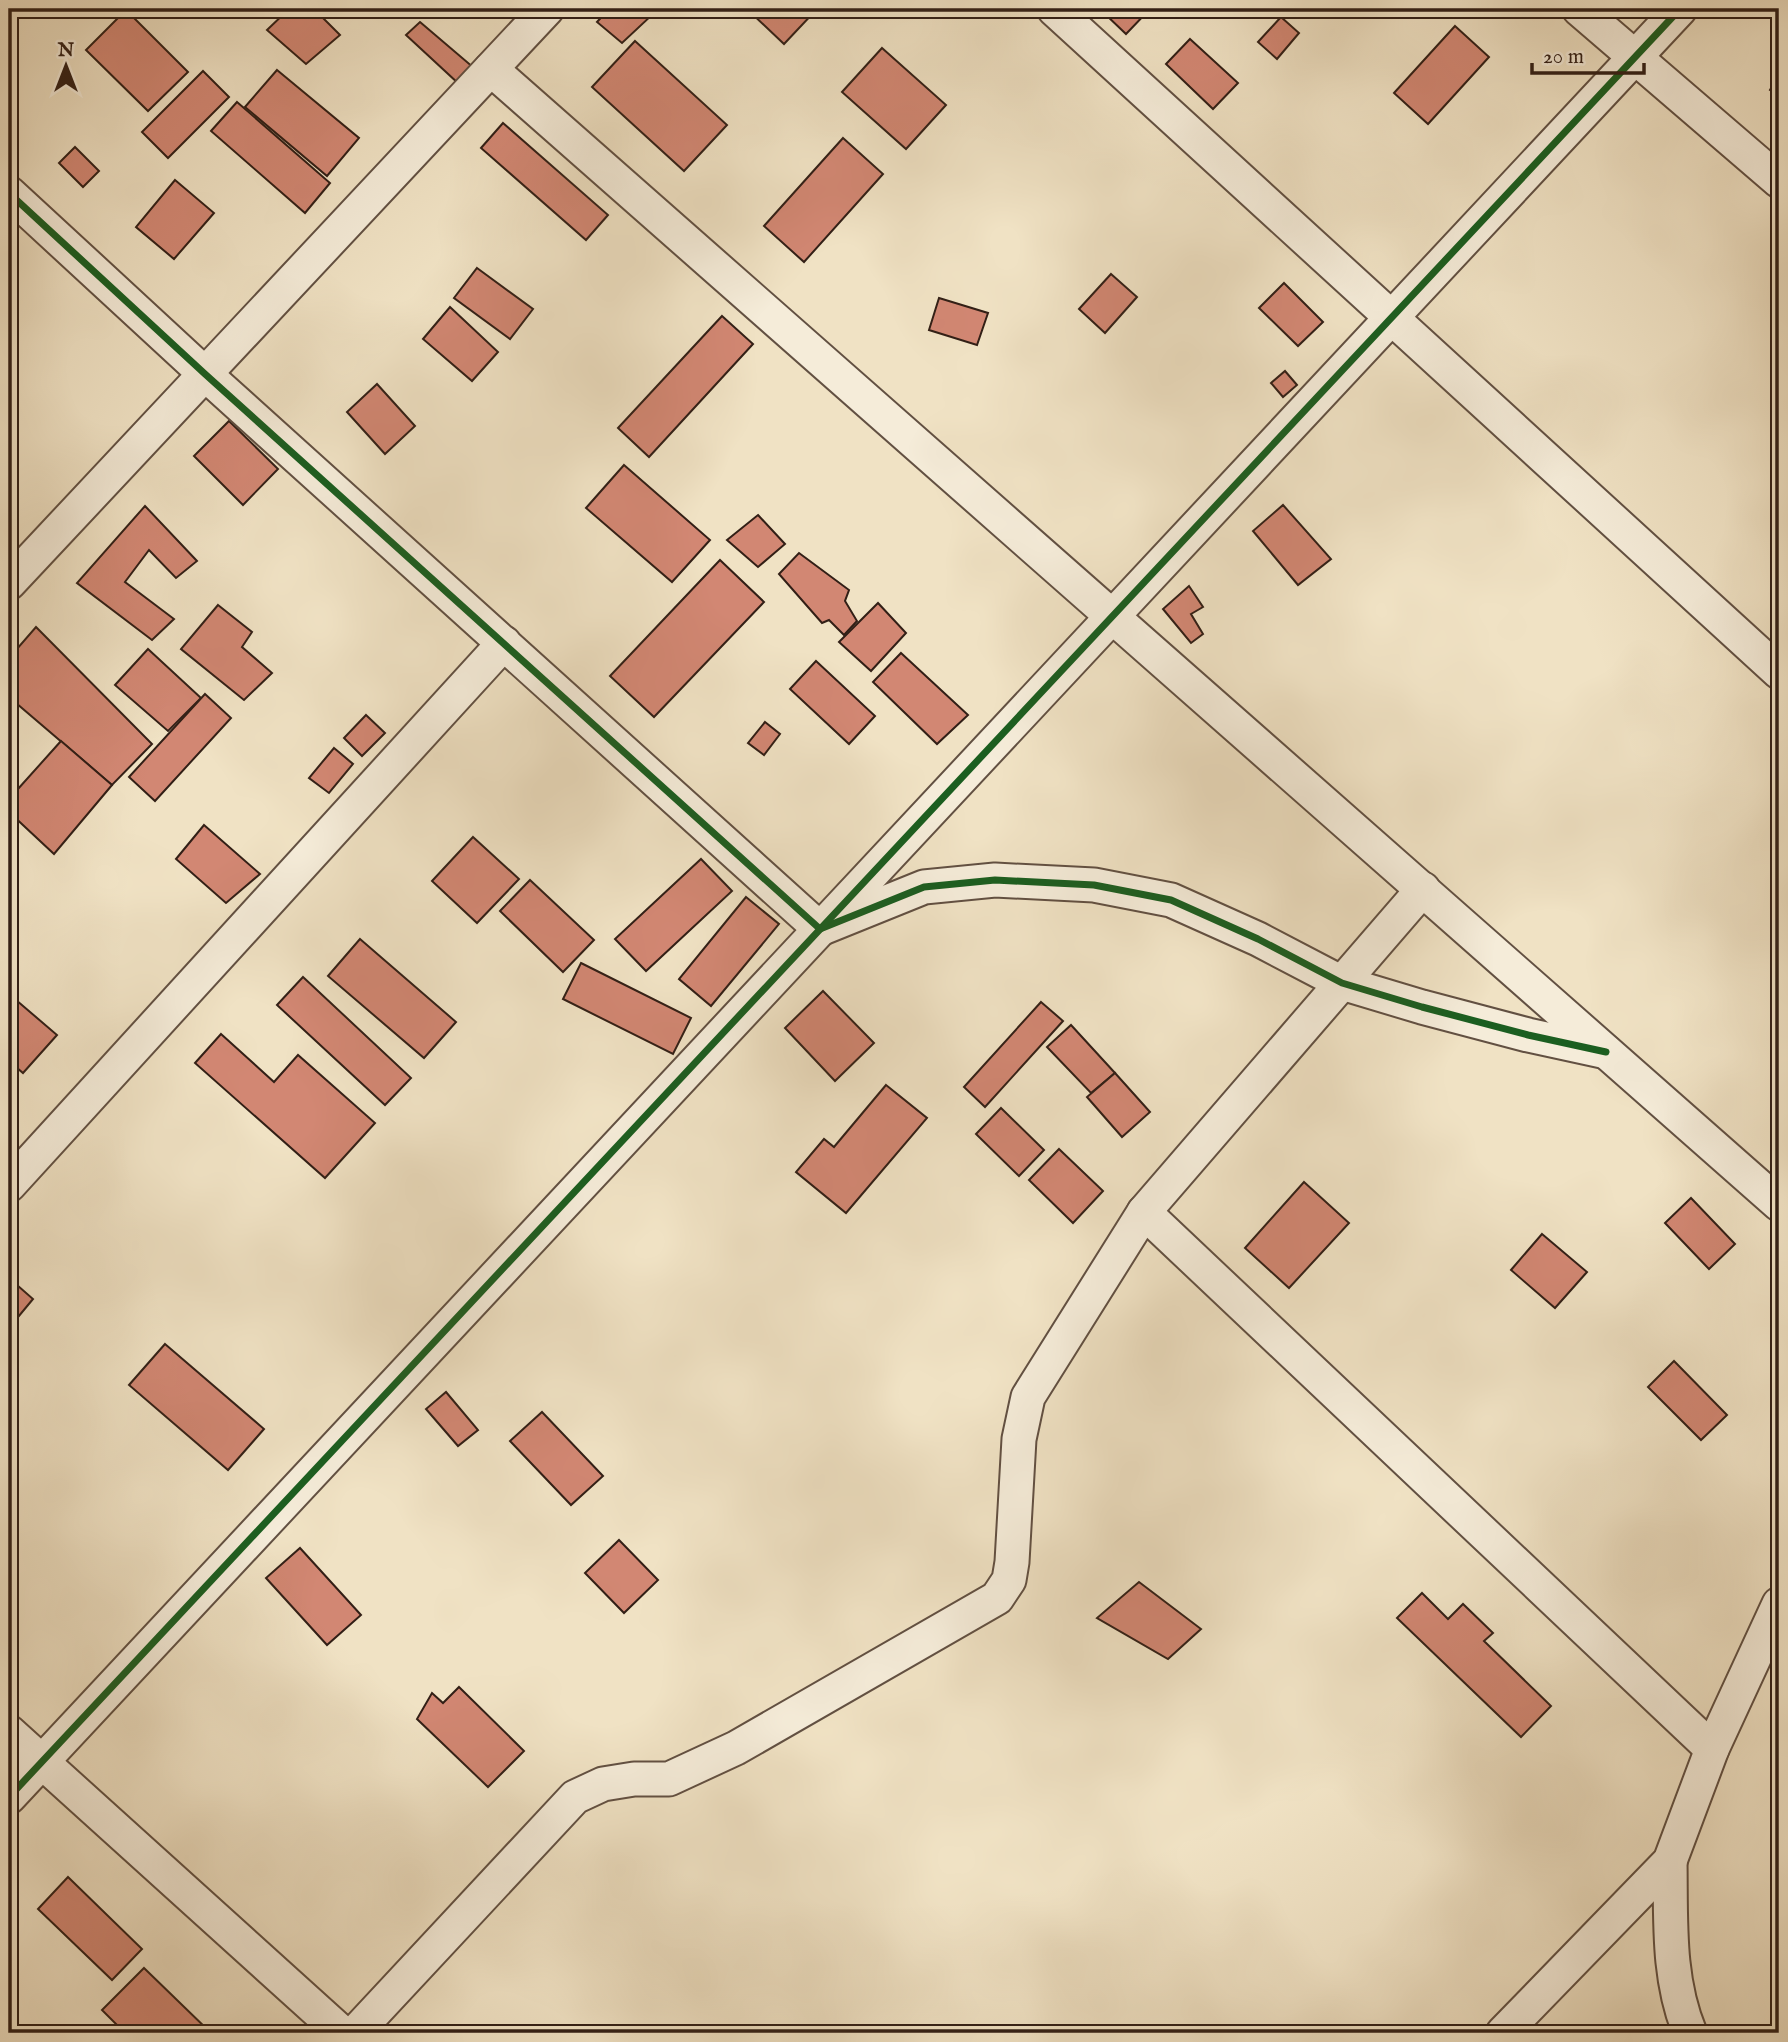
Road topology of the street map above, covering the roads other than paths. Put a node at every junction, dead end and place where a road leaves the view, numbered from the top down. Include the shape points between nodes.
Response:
1 (547, 9) edge
2 (1054, 9) edge
3 (1579, 9) edge
4 (1679, 9) edge
5 (1635, 56) junction
6 (491, 69) junction
7 (1779, 181) edge
8 (9, 194) edge
9 (1391, 317) junction
10 (205, 374) junction
11 (9, 583) edge
12 (1112, 616) junction
13 (504, 643) junction
14 (1779, 672) edge
15 (1423, 889) junction
16 (821, 929) junction
17 (1342, 983) junction
18 (1606, 1052) junction
19 (9, 1185) edge
20 (1779, 1203) edge
21 (1143, 1212) junction
22 (1779, 1604) edge
23 (9, 1732) edge
24 (1713, 1749) junction
25 (42, 1762) junction
26 (9, 1797) edge
27 (1670, 1861) junction
28 (342, 2033) edge
29 (355, 2033) edge
30 (1503, 2033) edge
31 (1690, 2033) edge

1 - 6 street
2 - 9 street
3 - 5 street
4 - 5 street
5 - 7 street
5 - 9 street
6 - 10 street
6 - 12 street
8 - 10 street
9 - 12 street
9 - 14 street
10 - 11 street
10 - 13 street
12 - 15 street
12 - 16 street
13 - 16 street
13 - 19 street
15 - 17 street
15 - 18 street
16 - 17 street via 924,887 995,880 1094,885 1171,900
16 - 25 street
17 - 18 street
17 - 21 street
18 - 20 street
21 - 24 street
21 - 29 street via 1028,1397 1019,1438 1012,1562 1009,1580 997,1598 736,1748 669,1779 603,1784 575,1797
22 - 24 street
23 - 25 street
24 - 27 street
25 - 26 street
25 - 28 street
27 - 30 street
27 - 31 street via 1671,1955 1680,2009

